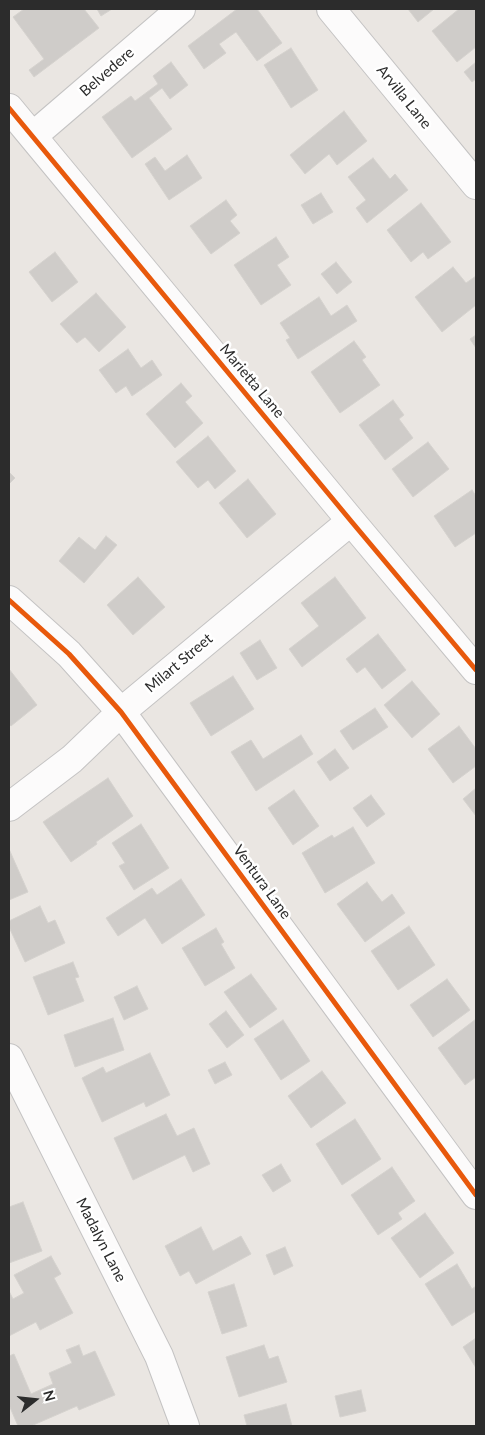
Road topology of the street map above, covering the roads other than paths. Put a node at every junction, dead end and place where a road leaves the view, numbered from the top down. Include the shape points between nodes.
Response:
1 (181, 9) edge
2 (331, 9) edge
3 (9, 108) edge
4 (32, 136) junction
5 (476, 185) edge
6 (351, 521) junction
7 (9, 600) edge
8 (476, 670) edge
9 (121, 712) junction
10 (9, 807) edge
11 (9, 1058) edge
12 (476, 1195) edge
13 (185, 1426) edge

1 - 4 street, Belvedere
2 - 5 street, Arvilla Lane
3 - 4 street, Marietta Lane
4 - 6 street, Marietta Lane
6 - 8 street, Marietta Lane
6 - 9 street, Milart Street
7 - 9 street, Ventura Lane via 69,654
9 - 10 street, Milart Street via 72,759
9 - 12 street, Ventura Lane
11 - 13 street, Madalyn Lane via 159,1356

